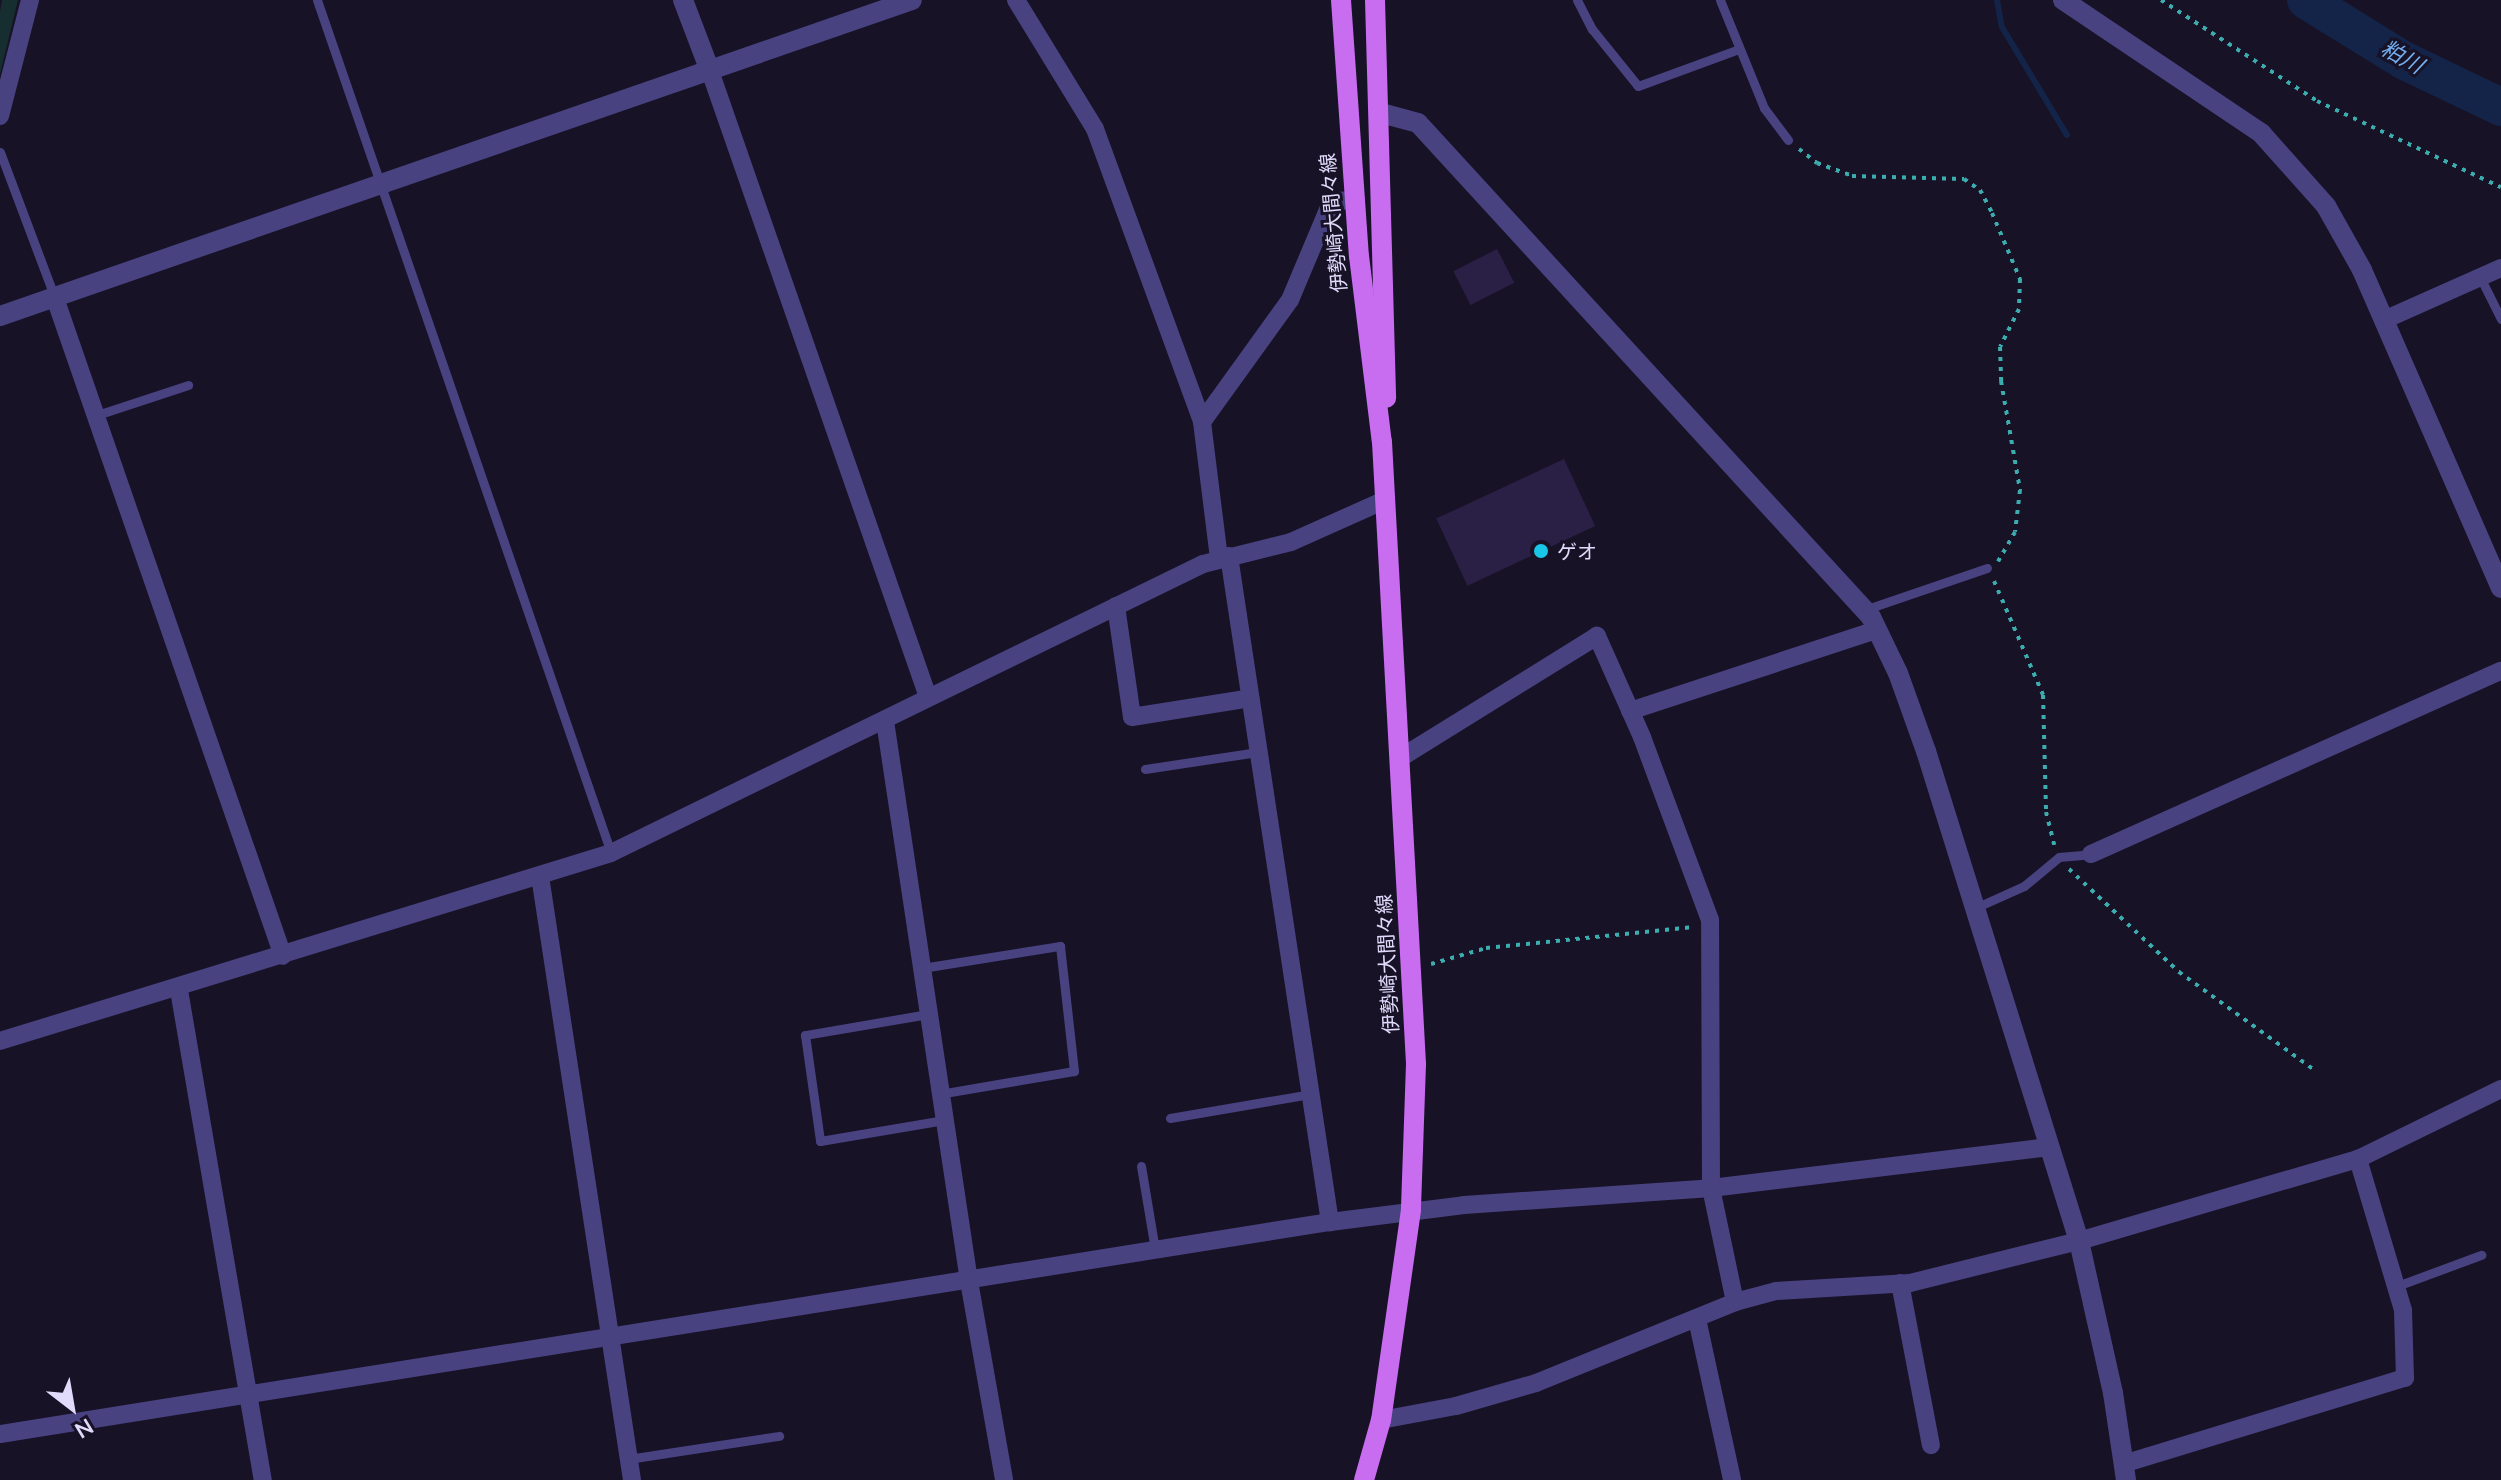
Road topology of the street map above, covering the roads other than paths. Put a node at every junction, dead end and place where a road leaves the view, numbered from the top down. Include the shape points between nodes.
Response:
1 (30, 0) edge
2 (317, 0) edge
3 (683, 0) edge
4 (912, 0) edge
5 (1016, 0) edge
6 (1341, 0) edge
7 (1375, 0) edge
8 (1577, 0) edge
9 (1720, 0) edge
10 (2063, 0) edge
11 (1739, 49) junction
12 (710, 71) junction
13 (1381, 113) junction
14 (0, 116) edge
15 (1788, 140) road end
16 (0, 152) edge
17 (381, 184) junction
18 (1354, 200) junction
19 (2501, 268) edge
20 (2480, 277) junction
21 (55, 298) junction
22 (0, 316) edge
23 (2501, 319) edge
24 (2384, 320) junction
25 (188, 385) dead end
26 (97, 415) junction
27 (1202, 422) junction
28 (1382, 442) junction
29 (1385, 500) junction
30 (1224, 557) junction
31 (1987, 568) road end
32 (2501, 588) edge
33 (1116, 606) junction
34 (1864, 610) junction
35 (1877, 630) junction
36 (2501, 671) edge
37 (928, 697) junction
38 (1250, 698) junction
39 (1630, 711) junction
40 (885, 721) junction
41 (1258, 752) junction
42 (1400, 758) junction
43 (1145, 769) dead end
44 (611, 853) junction
45 (2091, 854) joint
46 (540, 876) junction
47 (1975, 908) junction
48 (283, 956) junction
49 (922, 968) junction
50 (179, 990) junction
51 (928, 1014) junction
52 (0, 1041) edge
53 (2501, 1089) edge
54 (940, 1094) junction
55 (1310, 1094) junction
56 (1170, 1118) dead end
57 (944, 1120) junction
58 (2050, 1147) junction
59 (2358, 1159) junction
60 (1141, 1166) dead end
61 (1711, 1188) junction
62 (1411, 1210) junction
63 (1330, 1222) junction
64 (2079, 1241) junction
65 (1155, 1250) junction
66 (2481, 1255) dead end
67 (969, 1281) junction
68 (1900, 1283) junction
69 (2397, 1286) junction
70 (1735, 1302) junction
71 (1697, 1319) junction
72 (609, 1339) junction
73 (250, 1395) junction
74 (1381, 1420) junction
75 (0, 1434) edge
76 (779, 1436) dead end
77 (1931, 1445) dead end
78 (628, 1459) junction
79 (2124, 1472) edge
80 (263, 1480) edge
81 (632, 1480) edge
82 (1004, 1480) edge
83 (1364, 1480) edge
84 (1732, 1480) edge

1 - 14 street
2 - 17 lane
3 - 12 street
4 - 12 street
5 - 27 street via 1095,129
6 - 18 main road, 伊勢崎大間々線
7 - 13 main road, 伊勢崎大間々線
8 - 11 lane via 1592,29 1638,86
9 - 11 lane
10 - 24 street via 2229,108 2288,159 2345,237
11 - 15 lane via 1764,108
12 - 17 street
12 - 37 street
13 - 28 main road, 伊勢崎大間々線 via 1387,380
13 - 34 street via 1418,123
16 - 21 lane
17 - 21 street
17 - 44 lane
18 - 27 street via 1329,207 1290,300
18 - 28 main road, 伊勢崎大間々線
19 - 20 street
20 - 23 lane
20 - 24 street
21 - 22 street
21 - 26 street
24 - 32 street
25 - 26 lane
26 - 48 street
27 - 30 street
28 - 29 main road, 伊勢崎大間々線
29 - 30 street via 1291,542
29 - 42 main road, 伊勢崎大間々線
30 - 33 street
30 - 38 street
31 - 34 lane
33 - 37 street
33 - 38 street via 1132,717
34 - 35 street
35 - 39 street
35 - 47 street via 1926,751
36 - 45 street
37 - 40 street
38 - 41 street
39 - 42 street via 1597,636
39 - 61 street via 1710,925
40 - 44 street
40 - 49 street
41 - 43 lane
41 - 55 street
42 - 62 main road, 伊勢崎大間々線 via 1416,1064
44 - 46 street
45 - 47 lane via 2059,857 2024,886
46 - 48 street
46 - 72 street
47 - 58 street
48 - 50 street
49 - 51 street
49 - 54 lane via 1060,946 1074,1071
50 - 52 street
50 - 73 street
51 - 54 street
51 - 57 lane via 805,1035 820,1141
53 - 59 street
54 - 57 street
55 - 56 lane
55 - 63 street
57 - 67 street
58 - 61 street
58 - 64 street
59 - 64 street
59 - 69 street
60 - 65 lane
61 - 62 street
61 - 70 street
62 - 63 street
62 - 74 main road, 伊勢崎大間々線
63 - 65 street
64 - 68 street
64 - 79 street
65 - 67 street
66 - 69 lane
67 - 72 street
67 - 82 street
68 - 70 street via 1776,1291
68 - 77 street
69 - 79 street via 2405,1378
70 - 71 street
71 - 74 street via 1536,1383
71 - 84 street
72 - 73 street
72 - 78 street
73 - 75 street
73 - 80 street
74 - 83 main road, 伊勢崎大間々線
76 - 78 lane
78 - 81 street

